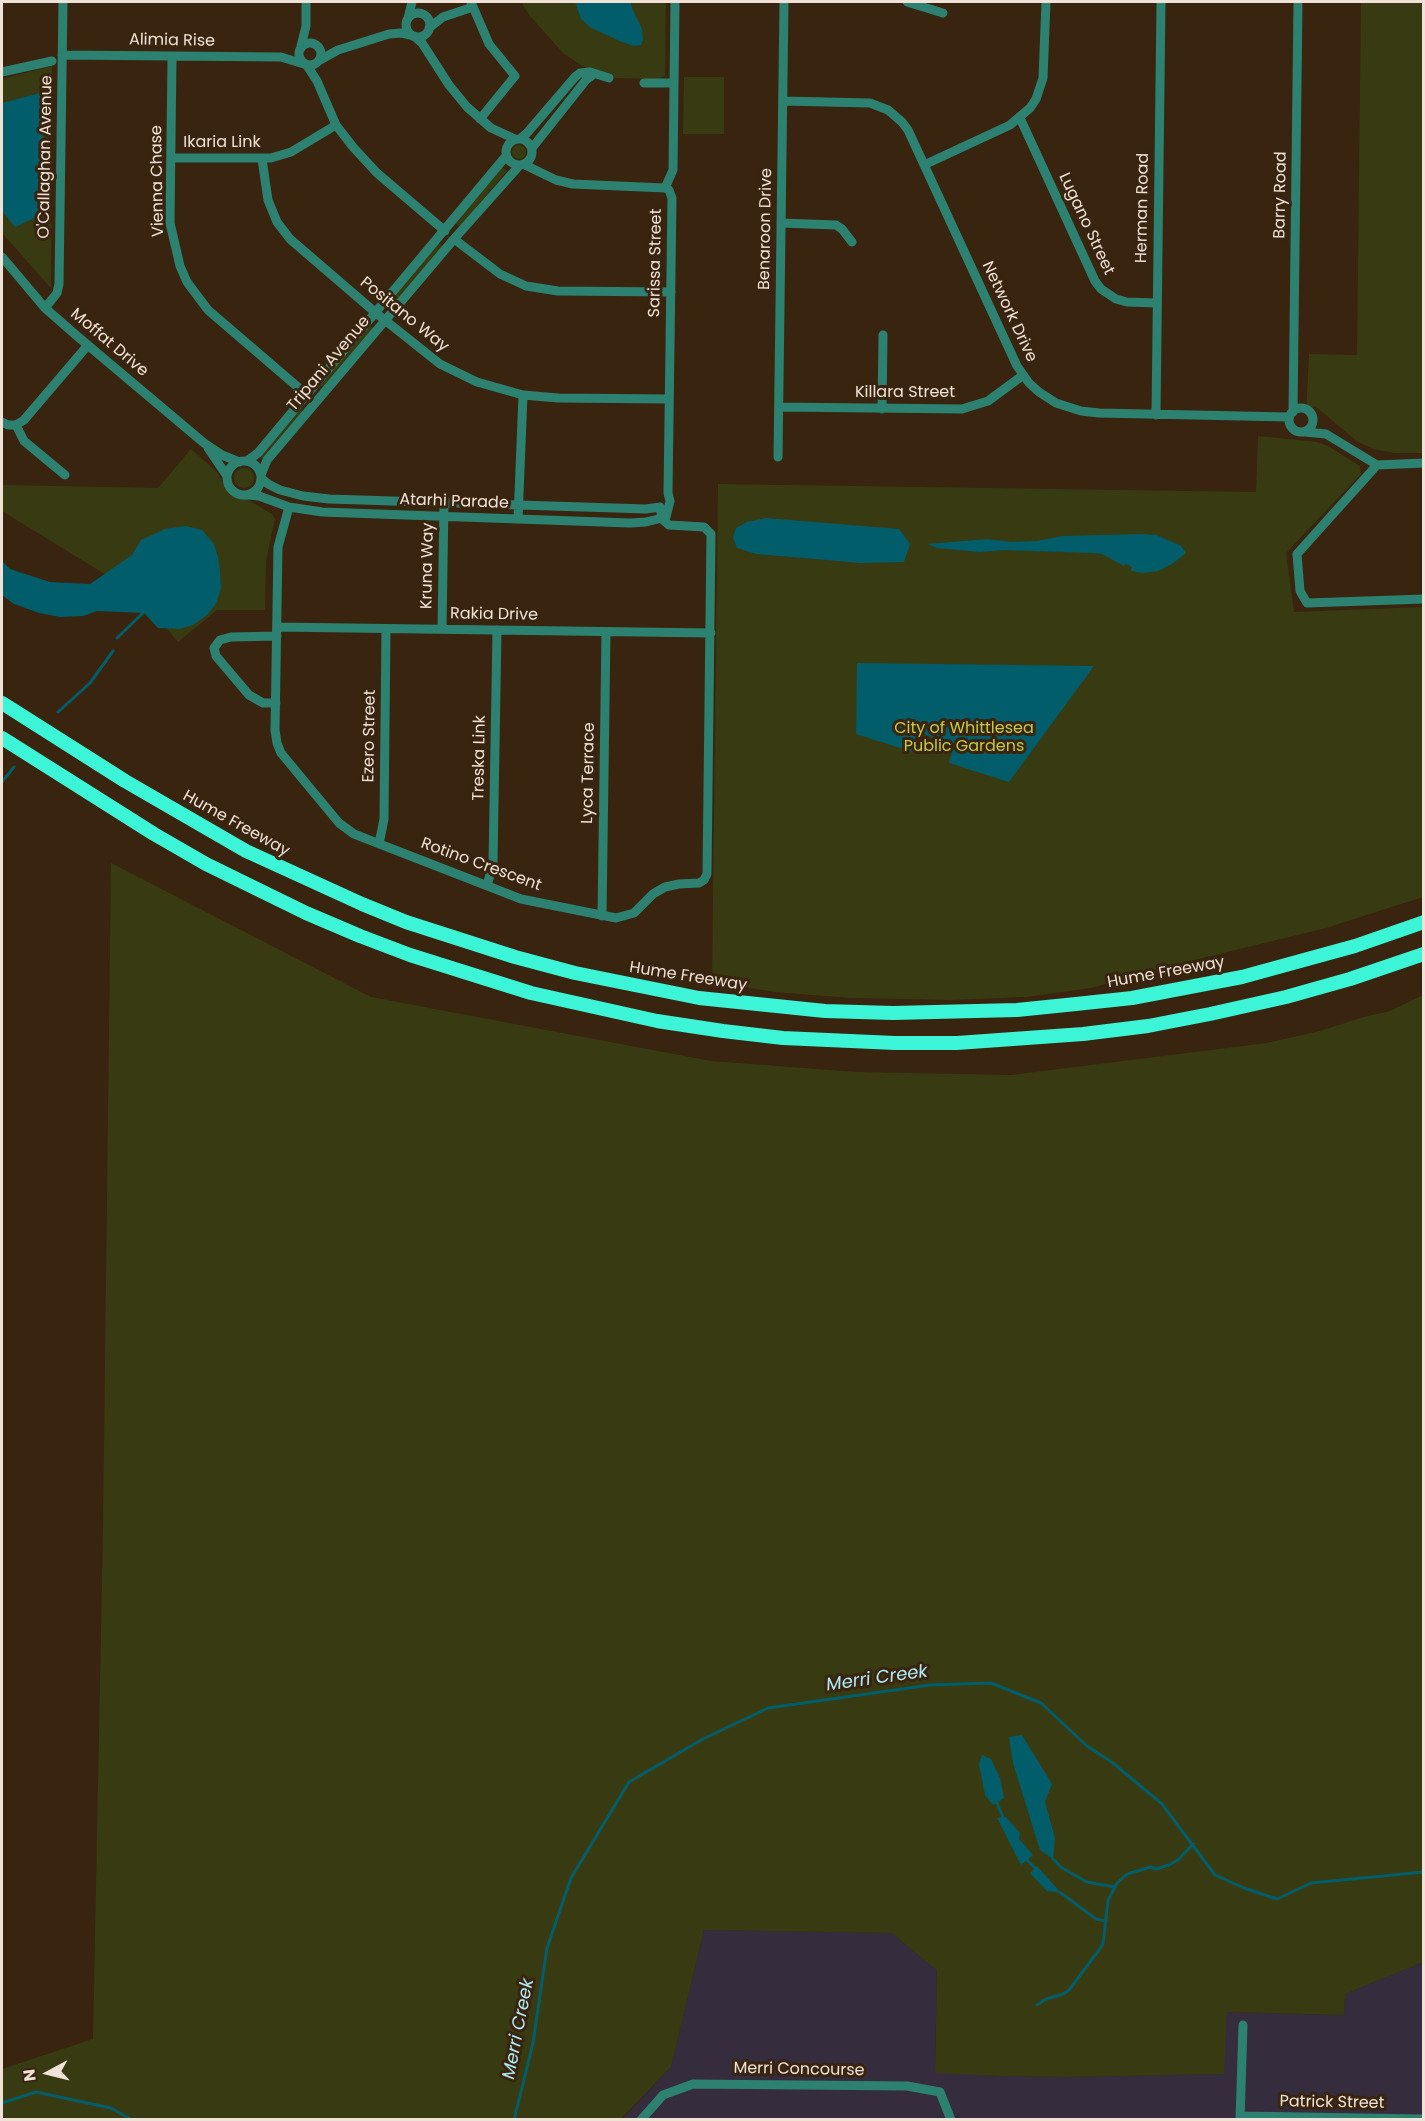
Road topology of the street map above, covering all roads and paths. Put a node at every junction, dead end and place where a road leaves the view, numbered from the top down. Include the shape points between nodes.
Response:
1 (63, 2) edge
2 (306, 2) edge
3 (413, 2) edge
4 (675, 2) edge
5 (784, 2) edge
6 (907, 2) edge
7 (1046, 2) edge
8 (1161, 2) edge
9 (1298, 2) edge
10 (472, 4) edge
11 (943, 12) dead end
12 (424, 15) junction
13 (443, 17) junction
14 (407, 19) junction
15 (306, 26) junction
16 (429, 29) junction
17 (389, 34) junction
18 (414, 36) junction
19 (316, 45) junction
20 (301, 47) junction
21 (338, 50) junction
22 (429, 52) junction
23 (62, 55) junction
24 (172, 57) junction
25 (281, 57) junction
26 (319, 60) junction
27 (52, 61) dead end
28 (305, 64) junction
29 (2, 72) edge
30 (594, 74) junction
31 (609, 78) dead end
32 (317, 81) junction
33 (644, 83) dead end
34 (674, 83) junction
35 (783, 101) junction
36 (1020, 118) junction
37 (480, 119) junction
38 (336, 125) junction
39 (491, 128) junction
40 (517, 139) junction
41 (532, 152) junction
42 (506, 153) junction
43 (171, 158) junction
44 (262, 159) junction
45 (522, 165) junction
46 (924, 165) junction
47 (547, 174) junction
48 (665, 188) junction
49 (781, 223) junction
50 (445, 231) junction
51 (454, 239) junction
52 (852, 242) dead end
53 (2, 257) edge
54 (671, 292) junction
55 (1157, 303) junction
56 (45, 308) junction
57 (376, 313) junction
58 (385, 321) junction
59 (883, 335) dead end
60 (88, 345) junction
61 (1023, 376) junction
62 (1294, 389) junction
63 (307, 395) junction
64 (523, 395) junction
65 (669, 399) junction
66 (779, 407) junction
67 (882, 408) junction
68 (1308, 412) junction
69 (1291, 414) junction
70 (1156, 415) junction
71 (2, 422) edge
72 (16, 425) junction
73 (1305, 432) junction
74 (1326, 434) junction
75 (204, 443) junction
76 (778, 457) dead end
77 (243, 461) junction
78 (1424, 463) edge
79 (1377, 465) junction
80 (668, 470) junction
81 (680, 470) dead end
82 (65, 475) dead end
83 (227, 476) junction
84 (261, 476) junction
85 (668, 493) junction
86 (248, 495) junction
87 (444, 502) junction
88 (519, 505) junction
89 (289, 507) junction
90 (660, 507) junction
91 (665, 516) junction
92 (443, 517) junction
93 (518, 519) junction
94 (1424, 599) edge
95 (386, 628) junction
96 (442, 629) junction
97 (496, 630) junction
98 (277, 632) junction
99 (606, 632) junction
100 (711, 633) junction
101 (2, 703) edge
102 (276, 703) junction
103 (2, 738) edge
104 (379, 844) junction
105 (487, 886) junction
106 (602, 916) junction
107 (1424, 922) edge
108 (1424, 954) edge
109 (1243, 2025) dead end
110 (1240, 2118) edge
111 (1424, 2119) edge
112 (641, 2120) edge
113 (951, 2120) edge

1 - 23 street, O'Callaghan Avenue
2 - 15 street
3 - 12 street
3 - 14 street
4 - 34 street, Sarissa Street
5 - 35 street, Benaroon Drive
6 - 11 street
7 - 36 street via 1043,78 1036,99
8 - 55 street, Herman Road
9 - 62 street, Barry Road
10 - 13 street
10 - 37 street via 489,44 515,76
12 - 13 street
12 - 14 street via 414,13
12 - 16 street
13 - 16 street
14 - 17 street
14 - 18 street via 406,27
15 - 19 street
15 - 20 street
16 - 18 street via 422,36
16 - 22 street
17 - 18 street
17 - 21 street
18 - 22 street
19 - 20 street via 307,43
19 - 21 street
19 - 26 street via 321,53
20 - 25 street, Alimia Rise
20 - 28 street via 299,55
21 - 26 street
22 - 37 street via 448,85
23 - 24 street, Alimia Rise
23 - 56 street, O'Callaghan Avenue via 59,284
24 - 25 street, Alimia Rise
24 - 43 street, Vienna Chase
25 - 28 street, Alimia Rise
26 - 28 street via 313,65
26 - 32 street
27 - 29 street
28 - 32 street
30 - 31 street
30 - 40 street via 587,72 575,77 528,132
30 - 41 street
32 - 38 street
33 - 34 street
34 - 48 street, Sarissa Street via 672,172
35 - 46 street, Network Drive via 879,105 902,122
35 - 49 street, Benaroon Drive
36 - 46 street
36 - 55 street, Lugano Street via 1095,281 1116,299
37 - 39 street
38 - 44 street, Ikaria Link via 291,152
38 - 50 street via 376,173
39 - 40 street
39 - 42 street
40 - 41 street via 528,141
40 - 42 street via 509,144
41 - 45 street
41 - 47 street
42 - 45 street via 511,163
42 - 50 street, Tripani Avenue
43 - 44 street, Ikaria Link
43 - 63 street, Vienna Chase via 170,223 187,282 219,321
44 - 57 street, Positano Way via 268,200 284,231 298,248
45 - 47 street
45 - 51 street, Tripani Avenue
46 - 61 street, Network Drive
47 - 48 street via 573,184
48 - 54 street, Sarissa Street via 672,198
49 - 52 street via 836,225
49 - 66 street, Benaroon Drive
50 - 57 street, Tripani Avenue
51 - 54 street via 493,270 526,286 558,291
51 - 58 street, Tripani Avenue
53 - 56 street, Moffat Drive
54 - 65 street, Sarissa Street
55 - 70 street, Herman Road
56 - 60 street, Moffat Drive
57 - 58 street, Positano Way
57 - 63 street, Tripani Avenue
58 - 64 street, Positano Way via 440,364 477,382
58 - 84 street, Tripani Avenue via 267,460
59 - 67 street
60 - 72 street
60 - 75 street, Moffat Drive
61 - 67 street, Killara Street via 988,401 970,408
61 - 70 street, Network Drive via 1039,392 1067,408
62 - 68 street, Barry Road
62 - 69 street, Barry Road
63 - 77 street, Tripani Avenue via 258,453
64 - 65 street, Positano Way
64 - 88 street
65 - 80 street, Sarissa Street
66 - 67 street, Killara Street
66 - 76 street, Benaroon Drive
68 - 69 street via 1299,408
68 - 73 street via 1312,425
68 - 74 street, Barry Road
69 - 70 street, Network Drive
69 - 73 street via 1291,428
71 - 72 street
72 - 82 street via 24,441
73 - 74 street
74 - 79 street
75 - 77 street, Moffat Drive via 227,458
75 - 83 street, Moffat Drive
77 - 83 street via 231,467
77 - 84 street via 256,466
78 - 79 street
79 - 94 street via 1297,554 1300,591 1307,603
80 - 81 street
80 - 85 street, Sarissa Street
83 - 86 street via 232,491
84 - 86 street via 257,489
84 - 87 street, Atarhi Parade via 280,490 310,497
85 - 90 street, Sarissa Street
85 - 91 street, Sarissa Street via 670,501
86 - 89 street, Atarhi Parade
87 - 88 street, Atarhi Parade
87 - 92 street, Kruna Way
88 - 90 street, Atarhi Parade
88 - 93 street
89 - 92 street, Atarhi Parade
89 - 98 street, Rotino Crescent via 278,547
90 - 91 street
91 - 93 street, Atarhi Parade via 639,523
91 - 100 street, Rotino Crescent via 683,526 710,531
92 - 93 street, Atarhi Parade
92 - 96 street, Kruna Way
95 - 96 street, Rakia Drive
95 - 98 street, Rakia Drive
95 - 104 street, Ezero Street via 384,819
96 - 97 street, Rakia Drive
97 - 99 street, Rakia Drive
97 - 105 street, Treska Link via 493,863
98 - 102 street, Rotino Crescent
98 - 102 street, Rakia Drive via 231,637 220,640 214,648 216,656 249,695 263,703
99 - 100 street, Rakia Drive
99 - 106 street, Lyca Terrace
100 - 106 street, Rotino Crescent via 705,878 699,883 665,887 628,916
101 - 107 highway, Hume Freeway via 218,835 336,893 406,922 515,957 595,978 699,998 825,1011 893,1013 1005,1011 1076,1004 1132,998 1242,976 1355,946
102 - 104 street, Rotino Crescent via 276,737 281,753 344,828
103 - 108 highway via 206,864 306,913 410,955 531,993 657,1021 783,1038 895,1043 1083,1034 1190,1018 1286,997
104 - 105 street, Rotino Crescent
105 - 106 street, Rotino Crescent via 534,902
109 - 110 street
110 - 111 street, Patrick Street
112 - 113 street, Merri Concourse via 663,2095 693,2084 907,2086 940,2092

